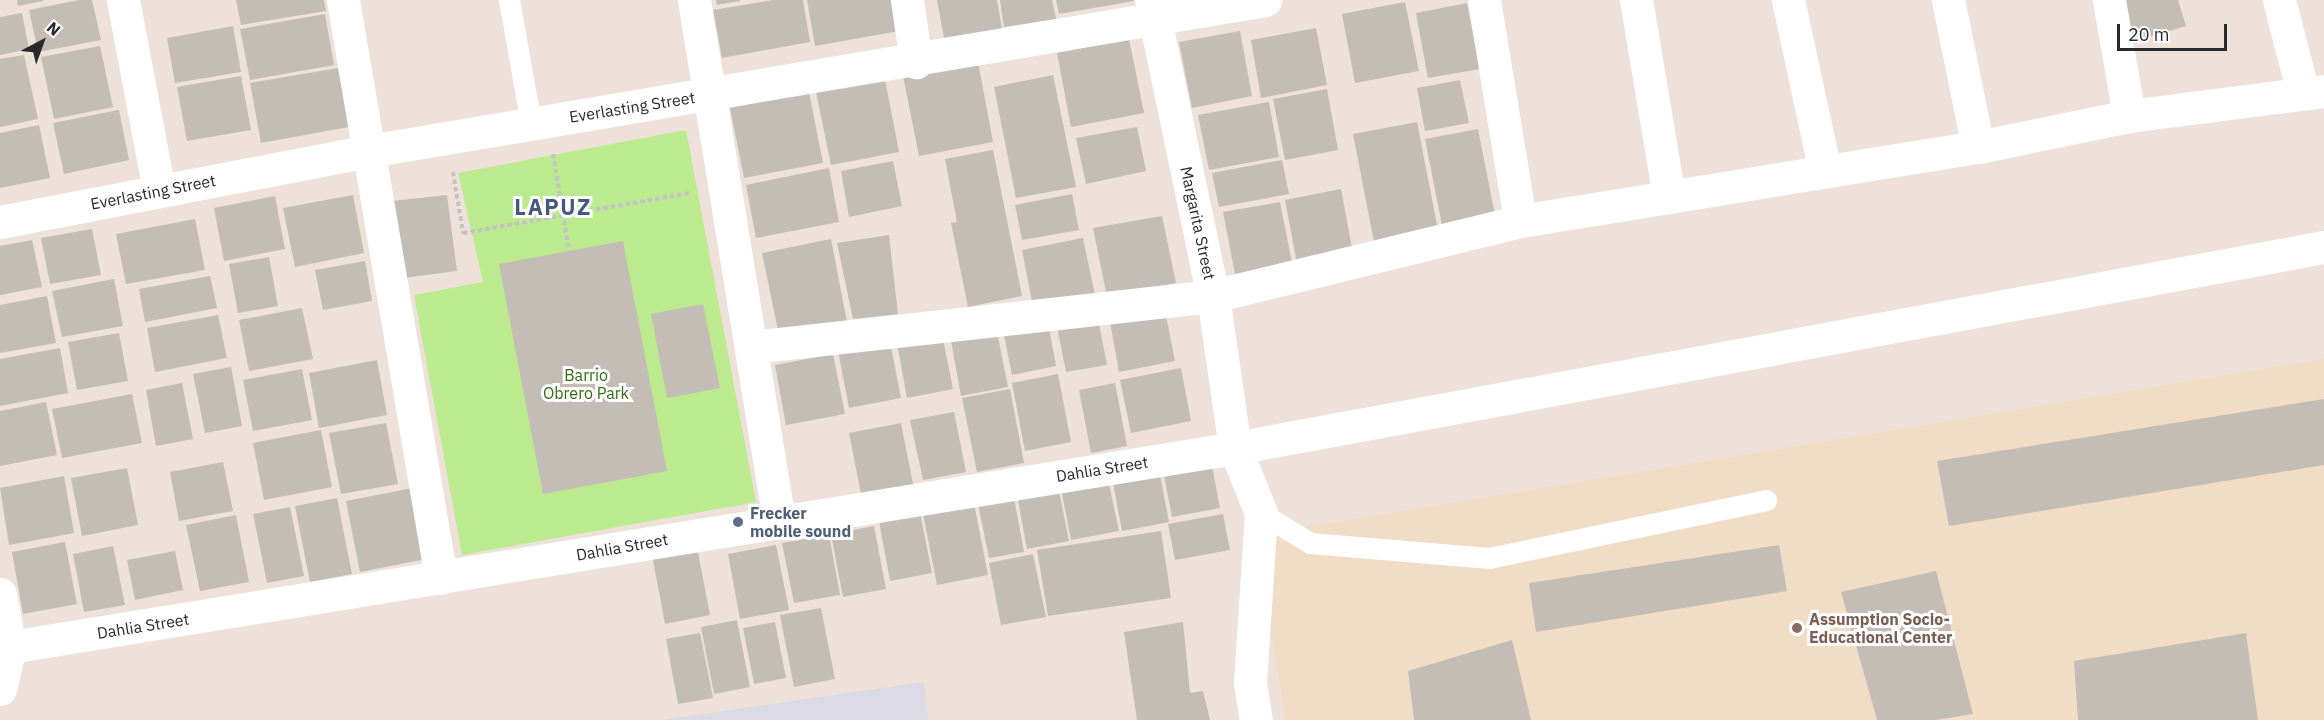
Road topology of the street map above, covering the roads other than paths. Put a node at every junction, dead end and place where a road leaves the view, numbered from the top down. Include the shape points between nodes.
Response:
1 (123, 0) edge
2 (343, 0) edge
3 (509, 0) edge
4 (694, 0) edge
5 (907, 0) edge
6 (1265, 0) edge
7 (1484, 0) edge
8 (1636, 0) edge
9 (1788, 0) edge
10 (1948, 0) edge
11 (2109, 0) edge
12 (2279, 0) edge
13 (1152, 9) edge
14 (916, 62) junction
15 (2313, 92) edge
16 (709, 94) junction
17 (2129, 116) junction
18 (539, 122) junction
19 (1978, 147) junction
20 (369, 151) junction
21 (1825, 171) junction
22 (159, 191) junction
23 (1669, 197) junction
24 (1520, 221) junction
25 (0, 222) edge
26 (2324, 247) edge
27 (1213, 296) junction
28 (751, 347) junction
29 (1235, 448) junction
30 (1766, 500) dead end
31 (1261, 513) junction
32 (779, 521) junction
33 (441, 578) junction
34 (0, 594) edge
35 (10, 647) junction
36 (0, 689) edge
37 (1256, 720) edge

1 - 22 street
2 - 20 street
3 - 18 lane
4 - 16 street
5 - 14 street
6 - 13 street, Everlasting Street
7 - 24 street
8 - 23 street
9 - 21 street
10 - 19 street
11 - 17 street
12 - 15 street
13 - 14 street, Everlasting Street
13 - 27 street, Margarita Street
14 - 16 street, Everlasting Street
15 - 17 street
16 - 18 street, Everlasting Street
16 - 28 street
17 - 19 street
18 - 20 street, Everlasting Street
19 - 21 street
20 - 22 street, Everlasting Street
20 - 33 street
21 - 23 street
22 - 25 street, Everlasting Street
23 - 24 street
24 - 27 street
26 - 29 street, Dahlia Street
27 - 28 street
27 - 29 street, Margarita Street
28 - 32 street
29 - 31 street, Margarita Street
29 - 32 street, Dahlia Street
30 - 31 lane via 1489,558 1311,543
31 - 37 street via 1250,683
32 - 33 street, Dahlia Street
33 - 35 street, Dahlia Street
34 - 35 street
35 - 36 street

